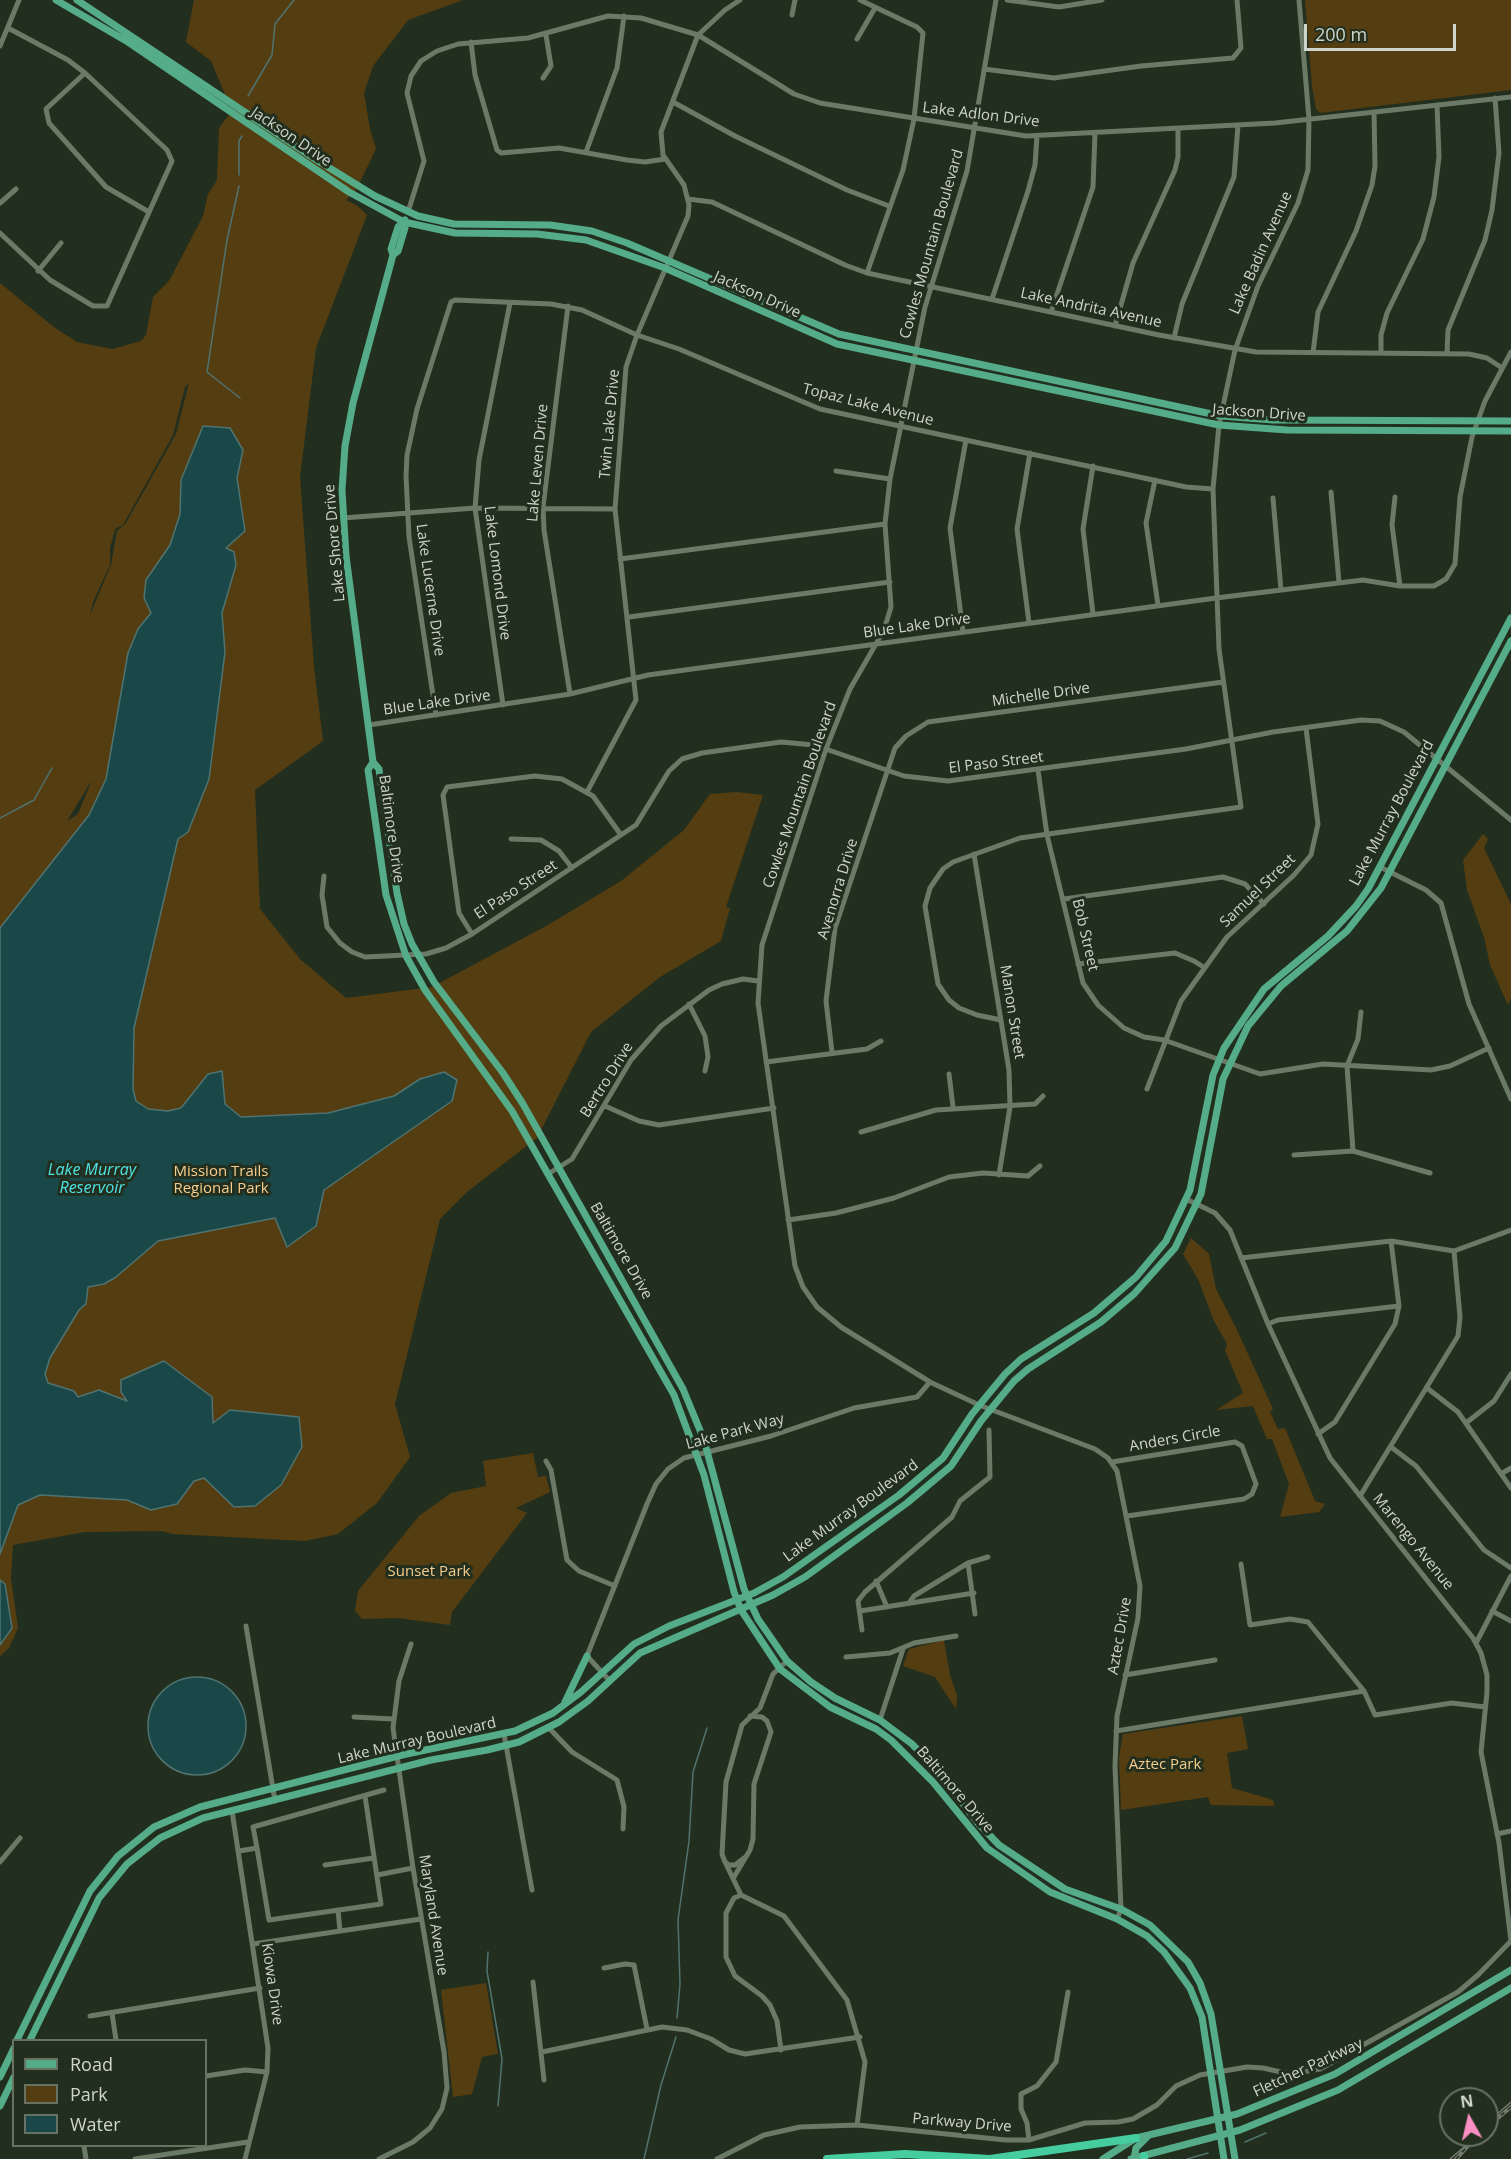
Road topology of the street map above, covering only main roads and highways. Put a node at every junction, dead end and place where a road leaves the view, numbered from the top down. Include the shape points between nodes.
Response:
1 (56, 0) edge
2 (77, 0) edge
3 (408, 212) junction
4 (404, 222) junction
5 (667, 265) junction
6 (1511, 422) edge
7 (1511, 431) edge
8 (1511, 618) edge
9 (1511, 641) edge
10 (1508, 652) edge
11 (373, 762) junction
12 (1159, 1250) junction
13 (1168, 1257) junction
14 (985, 1407) junction
15 (932, 1468) junction
16 (939, 1477) junction
17 (747, 1596) junction
18 (737, 1600) junction
19 (751, 1606) junction
20 (741, 1610) junction
21 (587, 1656) road end
22 (563, 1705) junction
23 (1063, 1888) junction
24 (1059, 1896) junction
25 (1511, 1970) edge
26 (1511, 1988) edge
27 (17, 2039) edge
28 (30, 2039) edge
29 (12, 2052) edge
30 (0, 2077) edge
31 (12, 2081) edge
32 (0, 2106) edge
33 (1227, 2117) junction
34 (1217, 2120) junction
35 (1229, 2132) junction
36 (1149, 2135) junction
37 (1219, 2135) junction
38 (1136, 2138) junction
39 (1144, 2157) edge
40 (827, 2159) edge
41 (1103, 2159) edge
42 (1133, 2159) edge
43 (1224, 2159) edge
44 (1235, 2159) edge

1 - 4 main road, Jackson Drive via 128,42 349,192
2 - 3 main road, Jackson Drive via 315,159
3 - 4 main road, Lake Shore Drive
3 - 5 main road, Jackson Drive via 454,224 572,227 608,236
4 - 5 main road, Jackson Drive via 455,233 569,237
4 - 11 main road, Lake Shore Drive via 352,403 344,457 343,518
5 - 6 main road, Jackson Drive via 839,334 1221,416
5 - 7 main road, Jackson Drive via 820,338 1219,425 1287,430
8 - 12 main road, Lake Murray Boulevard via 1356,906 1257,997 1234,1030 1213,1075 1198,1161 1186,1199
9 - 10 main road, Lake Murray Boulevard
10 - 13 main road, Lake Murray Boulevard via 1381,888 1347,931 1281,986 1248,1026 1223,1078 1209,1162 1197,1204
11 - 17 main road, Baltimore Drive via 379,769 404,924 434,982 503,1073 683,1389 708,1451
11 - 18 main road, Baltimore Drive via 368,770 387,895 406,956 425,990 512,1110 674,1395 697,1454
12 - 13 main road
12 - 14 main road, Lake Murray Boulevard via 1094,1312 1021,1359
13 - 14 main road, Lake Murray Boulevard via 1101,1322 1023,1373
14 - 15 main road, Lake Murray Boulevard
14 - 16 main road, Lake Murray Boulevard via 962,1453
15 - 16 main road
15 - 17 main road, Lake Murray Boulevard via 817,1555
16 - 19 main road, Lake Murray Boulevard via 815,1570
17 - 18 main road, Lake Murray Boulevard
17 - 19 main road, Baltimore Drive
18 - 20 main road, Baltimore Drive
18 - 22 main road, Lake Murray Boulevard via 634,1644
19 - 20 main road, Lake Murray Boulevard
19 - 23 main road, Baltimore Drive via 788,1661 811,1682 880,1720 912,1744 999,1845
20 - 24 main road, Baltimore Drive via 780,1669 830,1707 891,1740 933,1782 987,1848 1014,1870
20 - 28 main road, Lake Murray Boulevard via 640,1653 588,1701 549,1728 506,1745 203,1818 142,1850 99,1898
21 - 22 main road
22 - 27 main road, Lake Murray Boulevard via 534,1723 504,1734 397,1756 183,1813 154,1827 118,1856 90,1891
23 - 24 main road
23 - 33 main road, Baltimore Drive via 1121,1909 1150,1925 1188,1962 1211,2014
24 - 34 main road, Baltimore Drive via 1117,1919 1147,1936 1185,1979 1202,2017
25 - 33 main road, Fletcher Parkway via 1335,2074
26 - 35 main road, Fletcher Parkway via 1338,2090
29 - 30 main road
31 - 32 main road
33 - 34 main road, Fletcher Parkway
33 - 35 main road, Baltimore Drive
34 - 36 main road, Fletcher Parkway
34 - 37 main road, Baltimore Drive
35 - 37 main road, Fletcher Parkway
35 - 44 main road, Baltimore Drive
36 - 38 main road, Fletcher Parkway
36 - 42 main road via 1136,2148
37 - 39 main road, Fletcher Parkway
37 - 43 main road, Baltimore Drive
38 - 40 highway via 990,2159 905,2154
38 - 41 main road, Fletcher Parkway
39 - 42 main road, Fletcher Parkway

